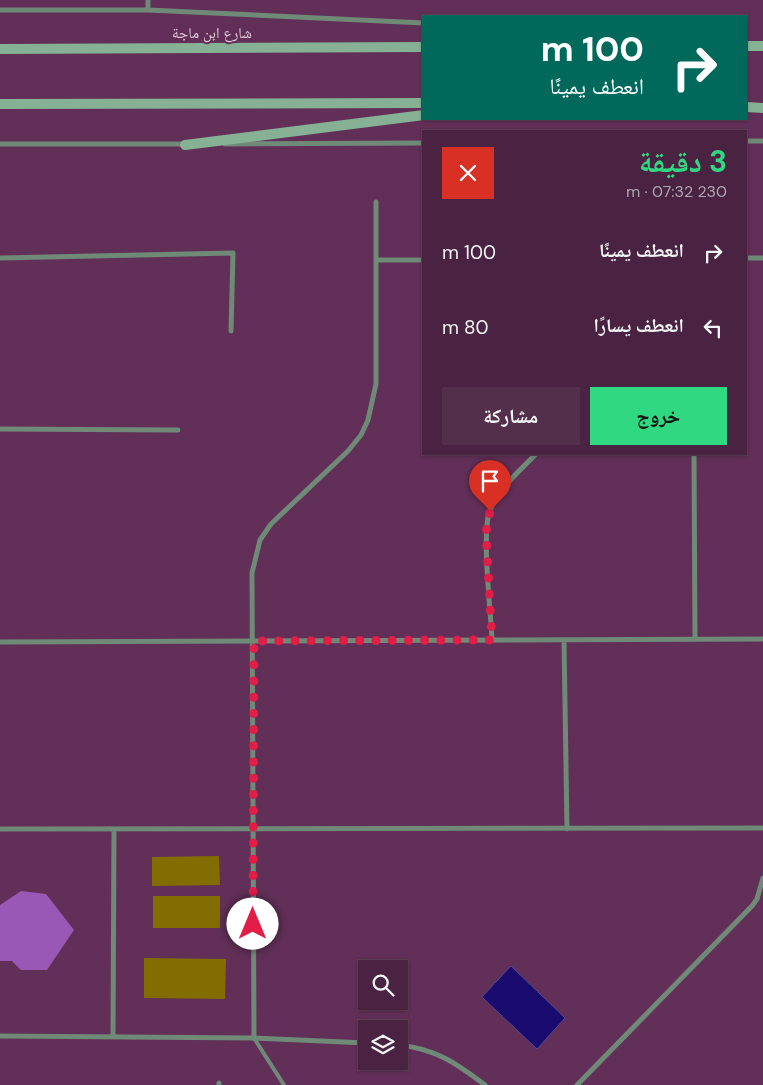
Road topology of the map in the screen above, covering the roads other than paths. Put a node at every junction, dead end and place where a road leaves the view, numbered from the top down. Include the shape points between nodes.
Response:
1 (148, 0) edge
2 (0, 10) edge
3 (148, 10) junction
4 (422, 23) edge
5 (747, 46) edge
6 (763, 46) edge
7 (422, 47) edge
8 (0, 49) edge
9 (422, 103) edge
10 (0, 104) edge
11 (747, 107) edge
12 (763, 108) edge
13 (422, 115) edge
14 (747, 141) edge
15 (763, 141) edge
16 (422, 143) edge
17 (0, 144) edge
18 (185, 144) junction
19 (376, 202) dead end
20 (0, 258) edge
21 (747, 258) edge
22 (763, 258) edge
23 (376, 260) junction
24 (422, 260) edge
25 (231, 331) dead end
26 (0, 429) edge
27 (178, 430) dead end
28 (535, 455) edge
29 (694, 455) edge
30 (695, 639) junction
31 (763, 639) edge
32 (492, 640) junction
33 (564, 640) junction
34 (254, 641) junction
35 (0, 642) edge
36 (567, 828) junction
37 (763, 828) edge
38 (0, 829) edge
39 (114, 829) junction
40 (252, 829) junction
41 (763, 878) edge
42 (0, 1036) edge
43 (113, 1036) junction
44 (254, 1038) junction
45 (358, 1043) edge
46 (408, 1046) edge
47 (284, 1085) edge
48 (485, 1085) edge
49 (577, 1085) edge

1 - 3 street
2 - 3 street
3 - 4 street
5 - 6 main road
7 - 8 main road, شارع ابن ماجة
9 - 10 main road
11 - 12 main road
13 - 18 main road
14 - 15 street
16 - 18 street
17 - 18 street
19 - 23 street
20 - 25 street via 233,254
21 - 22 street
23 - 24 street
23 - 34 street via 376,384 368,420 348,451 272,524 260,540 252,573
26 - 27 street
28 - 32 street via 503,489 490,511 486,532
29 - 30 street
30 - 31 street
30 - 33 street
32 - 33 street
32 - 34 street
33 - 36 street
34 - 35 street
34 - 40 street
36 - 37 street
36 - 40 street
38 - 39 street
39 - 40 street
39 - 43 street
40 - 44 street
41 - 49 street via 752,906
42 - 43 street
43 - 44 street
44 - 45 street
44 - 47 lane
46 - 48 street via 442,1055

